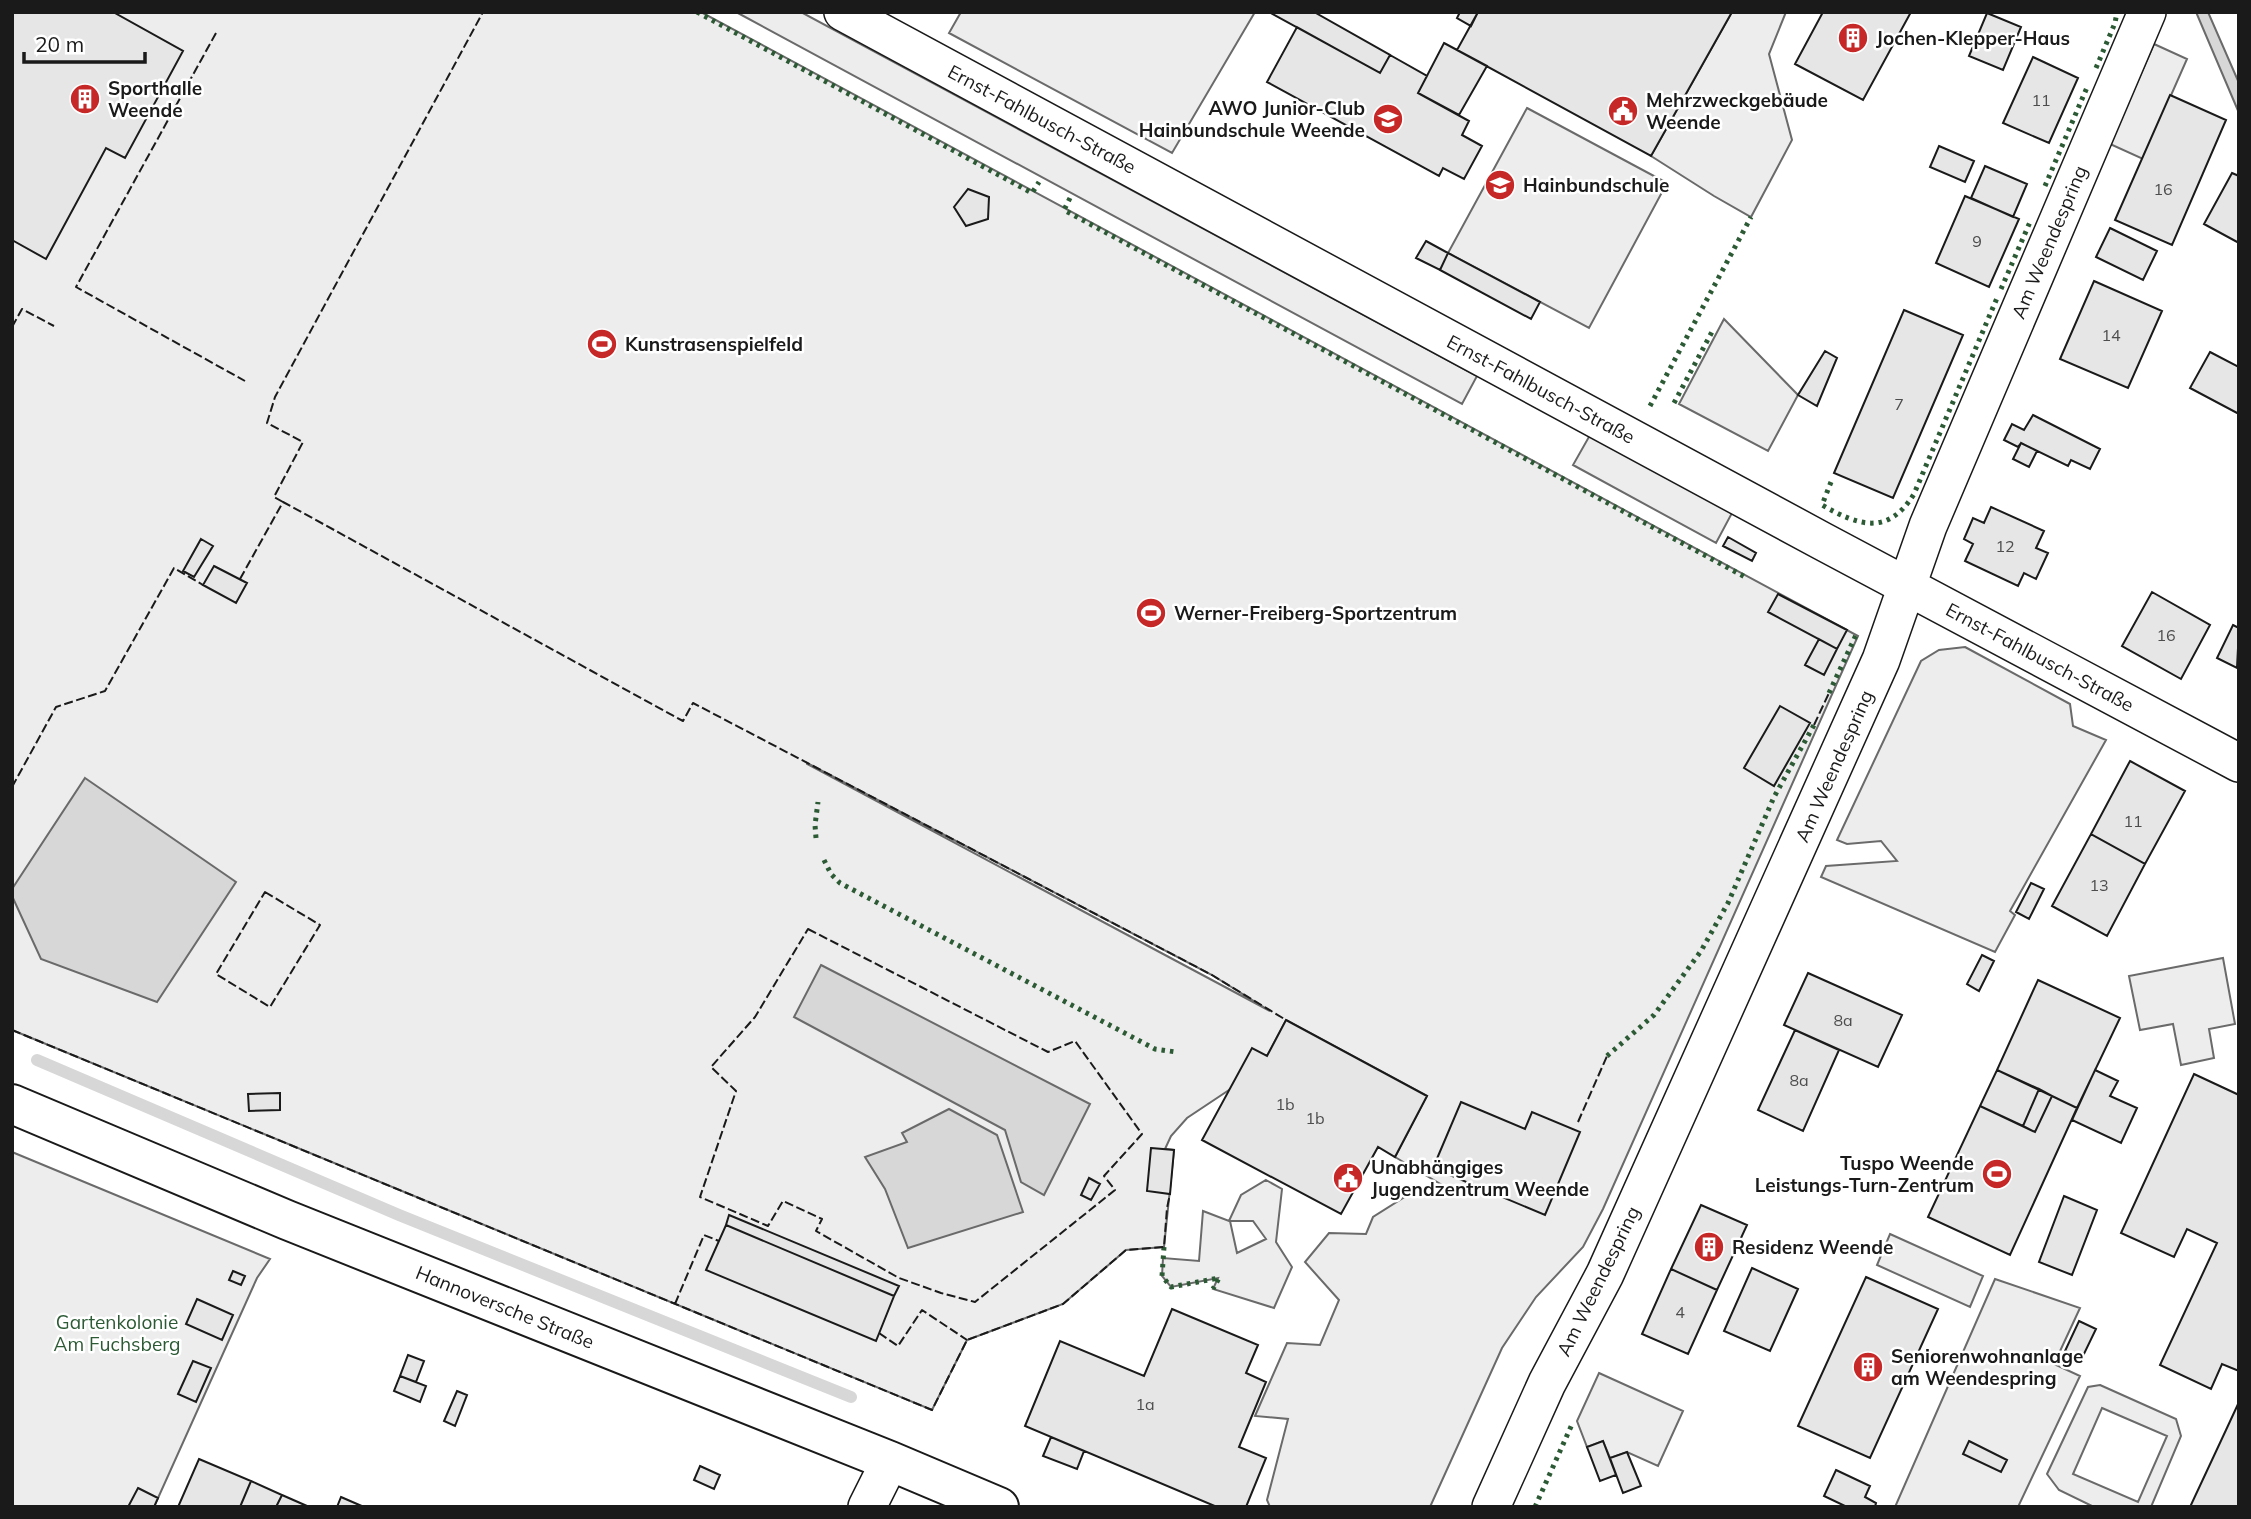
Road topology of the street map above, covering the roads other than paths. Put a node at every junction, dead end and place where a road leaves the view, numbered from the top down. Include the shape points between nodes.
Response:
1 (843, 12) edge
2 (2147, 12) edge
3 (1907, 587) junction
4 (2239, 763) edge
5 (12, 1104) edge
6 (890, 1461) junction
7 (867, 1507) edge
8 (999, 1507) edge
9 (1491, 1507) edge

1 - 3 street, Ernst-Fahlbusch-Straße
2 - 3 street, Am Weendespring via 1928,526
3 - 4 street, Ernst-Fahlbusch-Straße
3 - 9 street, Am Weendespring via 1881,660 1643,1191
5 - 6 street, Hannoversche Straße via 287,1220
6 - 7 street
6 - 8 street, Hannoversche Straße

